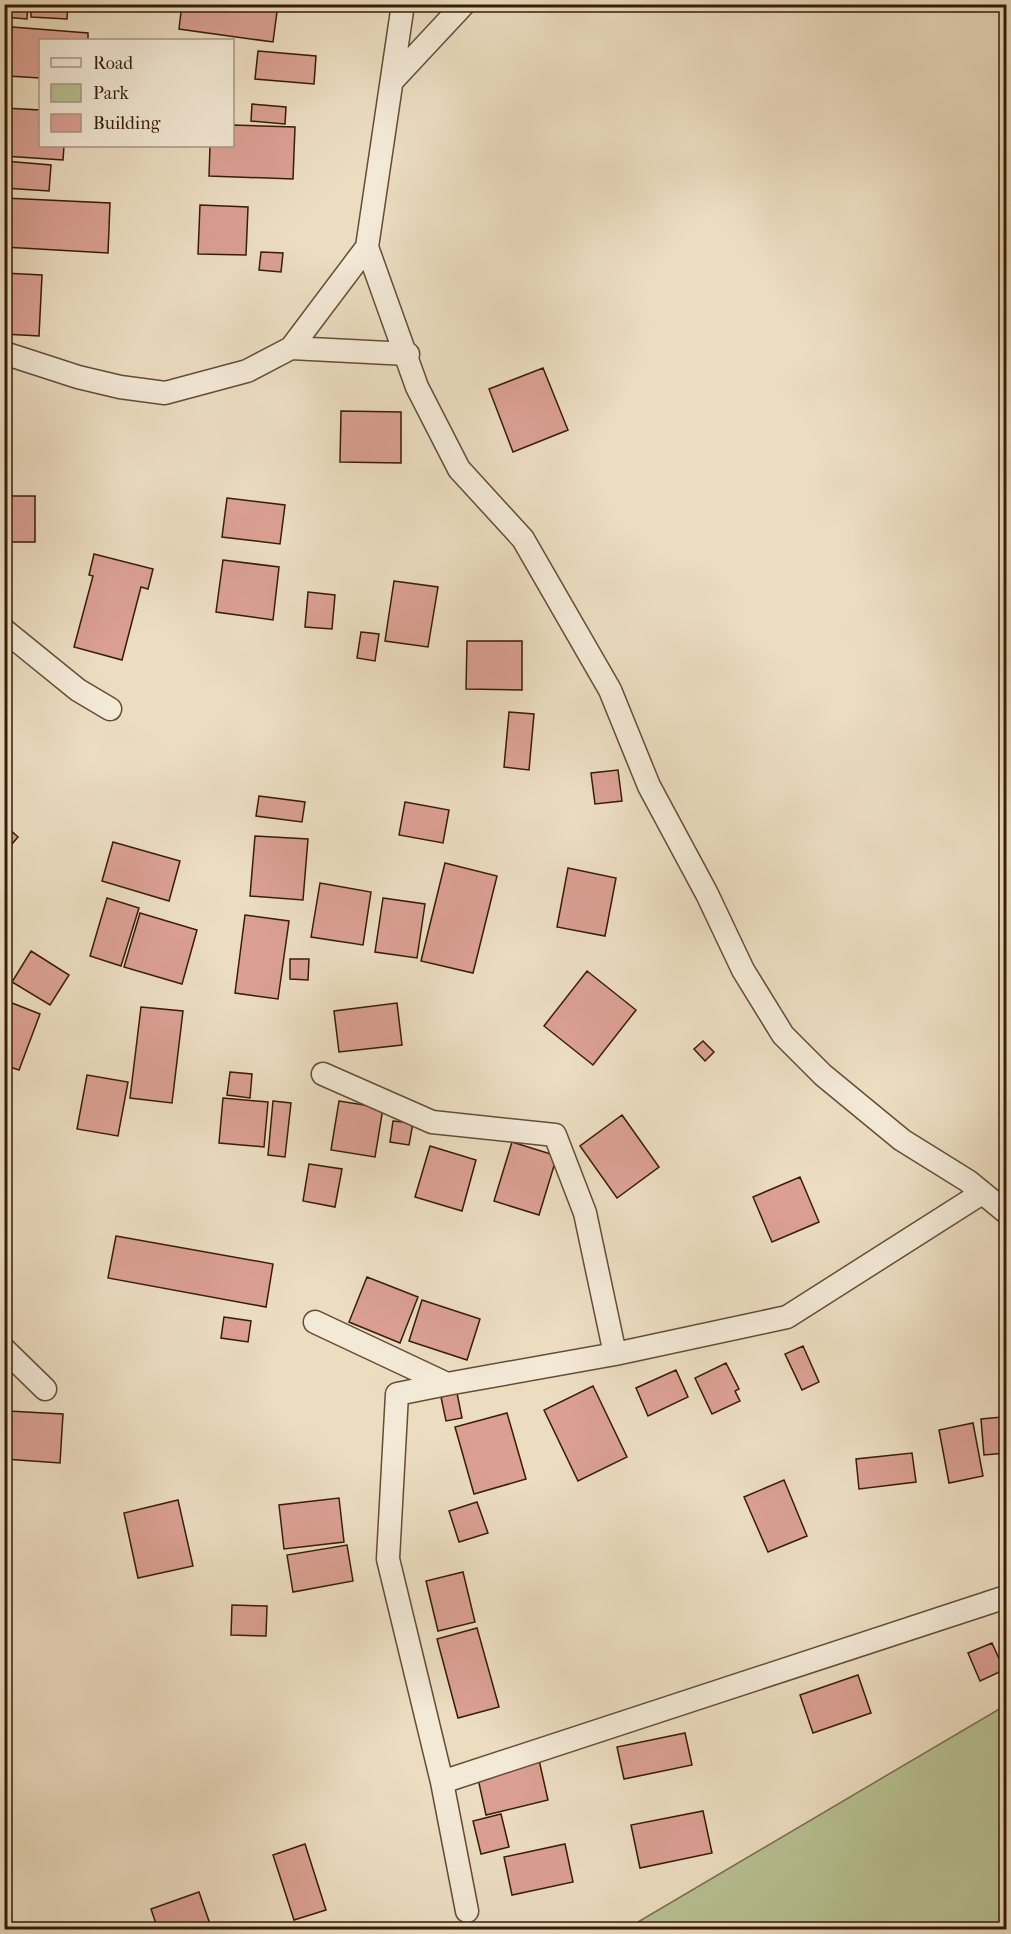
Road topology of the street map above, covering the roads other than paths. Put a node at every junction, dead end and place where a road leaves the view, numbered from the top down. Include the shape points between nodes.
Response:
1 (403, 4) edge
2 (464, 4) edge
3 (394, 79) junction
4 (367, 247) junction
5 (291, 348) junction
6 (4, 353) edge
7 (408, 354) junction
8 (4, 630) edge
9 (110, 709) dead end
10 (323, 1074) dead end
11 (982, 1192) junction
12 (1006, 1212) edge
13 (315, 1322) dead end
14 (4, 1349) edge
15 (615, 1354) junction
16 (447, 1384) junction
17 (45, 1389) dead end
18 (1006, 1597) edge
19 (442, 1782) junction
20 (467, 1911) dead end

1 - 3 street
2 - 3 street
3 - 4 street
4 - 5 street
4 - 7 street
5 - 6 street via 247,371 165,393 78,377
5 - 7 street
7 - 11 street via 417,387 459,469 523,539 610,690 649,786 743,970 783,1035 823,1075 902,1140
8 - 9 street via 69,683
10 - 15 street via 432,1122 555,1135 585,1213
11 - 12 street
11 - 15 street via 787,1317
13 - 16 street
14 - 17 street
15 - 16 street
16 - 19 street via 397,1394 388,1559
18 - 19 street
19 - 20 street

